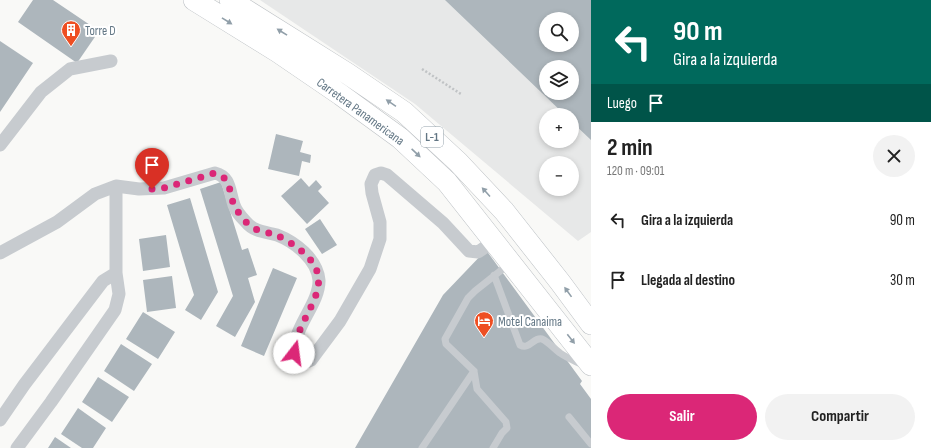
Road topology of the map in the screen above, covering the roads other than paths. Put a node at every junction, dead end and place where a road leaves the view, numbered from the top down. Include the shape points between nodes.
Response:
1 (194, 0) edge
2 (230, 0) edge
3 (111, 61) dead end
4 (0, 145) edge
5 (116, 186) junction
6 (494, 241) junction
7 (0, 253) edge
8 (510, 262) junction
9 (116, 273) junction
10 (494, 275) junction
11 (591, 324) edge
12 (591, 367) edge
13 (474, 371) junction
14 (569, 417) dead end
15 (0, 420) edge
16 (591, 444) edge
17 (17, 448) edge
18 (422, 448) edge
19 (493, 448) edge

1 -> 6 main road, Carretera Panamericana / L-1 via 278,52 400,138 447,182
11 -> 2 main road, Carretera Panamericana / L-1 via 504,211 458,162 404,112
3 - 4 street via 70,69 41,92
5 - 6 street via 139,189 164,188 215,173 222,175 234,206 247,224 263,233 276,235 304,252 315,268 319,278 319,289 294,343 297,360 304,363 311,360 340,322 370,269 380,239 380,222 371,184 375,175 387,175 442,223 469,251 478,252
5 - 7 street via 95,194 57,222
5 - 9 street
6 - 8 main road, Carretera Panamericana / L-1
8 - 10 lane
8 -> 12 main road, Carretera Panamericana / L-1
9 - 15 street via 103,281
9 - 17 street via 120,294 115,310
10 - 12 lane via 520,345 524,347 540,339 568,358
10 - 13 lane via 468,298 445,339 446,344
13 - 18 lane
13 - 19 lane via 477,389 506,422 507,428
14 - 16 lane

